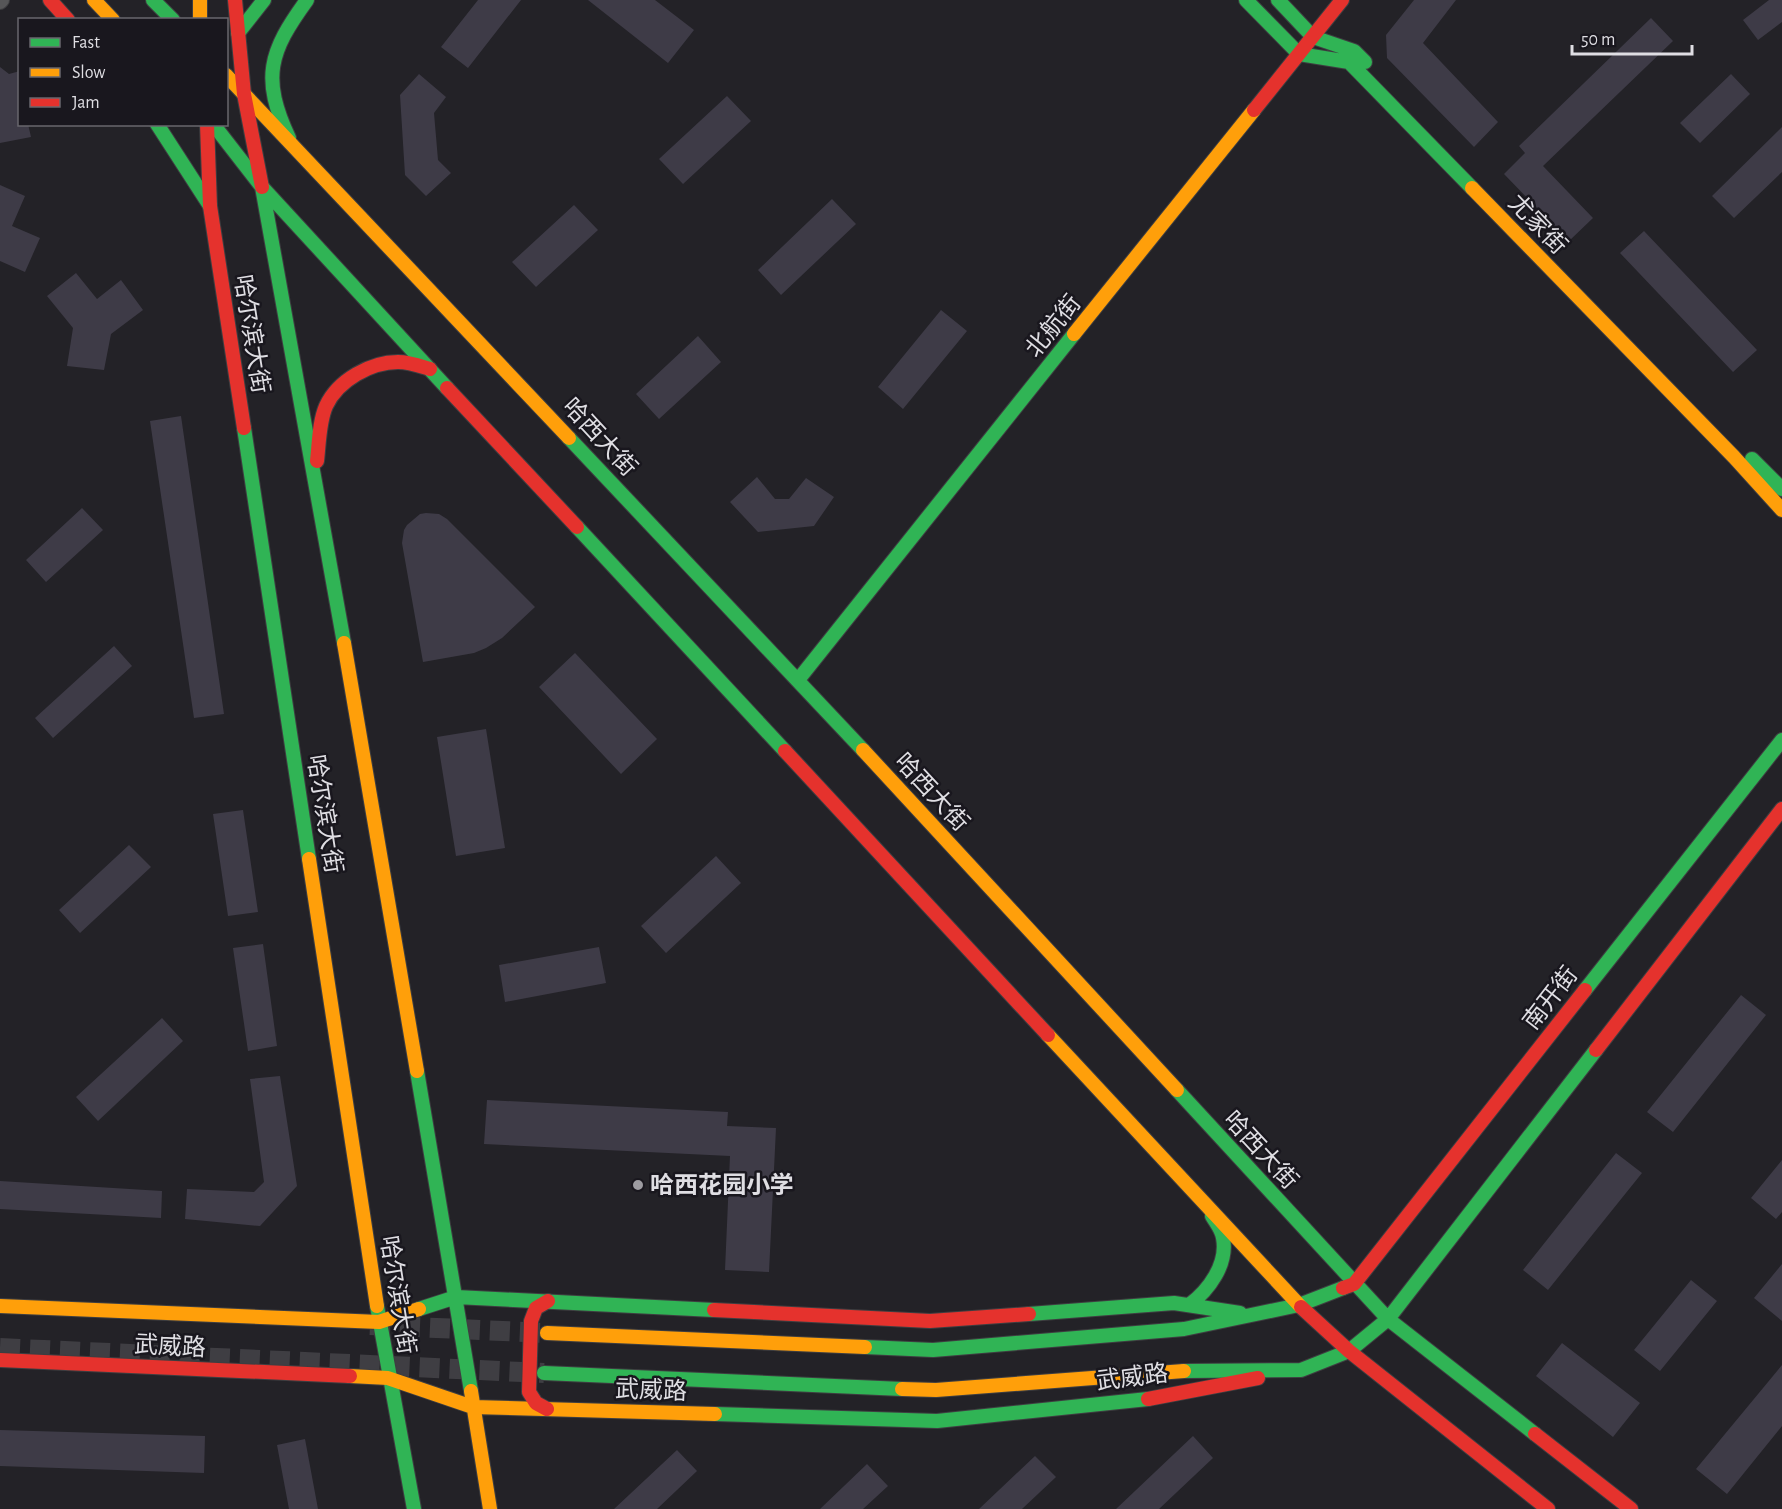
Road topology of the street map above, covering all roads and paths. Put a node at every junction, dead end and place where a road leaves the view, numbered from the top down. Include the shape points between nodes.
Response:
1 (50, 0) edge
2 (94, 0) edge
3 (200, 0) edge
4 (264, 0) edge
5 (307, 0) edge
6 (1246, 0) edge
7 (1278, 0) edge
8 (1342, 0) edge
9 (157, 2) edge
10 (235, 7) edge
11 (66, 18) edge
12 (111, 18) edge
13 (170, 18) edge
14 (200, 18) edge
15 (238, 33) junction
16 (1313, 37) junction
17 (1299, 54) junction
18 (228, 77) edge
19 (244, 94) junction
20 (159, 126) edge
21 (207, 126) edge
22 (215, 126) edge
23 (293, 146) junction
24 (262, 187) junction
25 (210, 206) junction
26 (430, 369) junction
27 (315, 476) junction
28 (1782, 489) edge
29 (1782, 510) edge
30 (798, 680) junction
31 (1782, 740) edge
32 (1782, 809) edge
33 (1207, 1206) junction
34 (1354, 1284) junction
35 (456, 1297) junction
36 (548, 1301) junction
37 (1189, 1305) junction
38 (1299, 1305) junction
39 (0, 1306) edge
40 (1254, 1316) junction
41 (1389, 1319) junction
42 (379, 1322) junction
43 (547, 1333) tunnel mouth
44 (1349, 1351) junction
45 (0, 1360) edge
46 (1300, 1370) junction
47 (544, 1373) tunnel mouth
48 (388, 1378) junction
49 (472, 1407) junction
50 (548, 1409) junction
51 (414, 1509) edge
52 (490, 1509) edge
53 (1548, 1509) edge
54 (1631, 1509) edge

1 - 11 main road
2 - 12 main road
3 - 14 main road
4 - 15 main road
5 - 23 main road via 282,33 272,65 277,111
6 - 17 main road
7 - 16 main road, 尤家街
8 - 16 main road, 北航街
9 - 13 main road
10 - 15 main road, 哈尔滨大街
15 - 19 main road, 哈尔滨大街
16 - 17 main road, 北航街
16 - 28 main road, 尤家街 via 1354,51
17 - 29 main road, 尤家街 via 1349,62
17 - 30 main road, 北航街
18 - 19 main road, 哈西大街
19 - 23 main road, 哈西大街
19 - 24 main road, 哈尔滨大街
20 - 25 main road
21 - 25 main road, 哈尔滨大街
22 - 24 main road
23 - 30 main road, 哈西大街
24 - 26 main road
24 - 27 main road, 哈尔滨大街
25 - 42 main road, 哈尔滨大街
26 - 27 main road via 397,362 376,366 337,391 326,407
26 - 33 main road
27 - 35 main road, 哈尔滨大街
30 - 34 main road, 哈西大街
31 - 34 main road, 南开街
32 - 41 main road
33 - 37 main road via 1223,1238 1221,1262 1200,1298
33 - 38 main road
34 - 38 main road, 武威路
34 - 41 main road, 哈西大街
35 - 36 main road, 武威路
35 - 42 main road, 武威路
35 - 49 main road, 哈尔滨大街
36 - 37 main road, 武威路 via 930,1322
36 - 50 main road via 536,1308 531,1321 529,1392 536,1403
37 - 40 main road, 武威路
38 - 40 main road, 武威路
38 - 44 main road
39 - 42 main road, 武威路
40 - 43 main road, 武威路 via 1184,1329 933,1350
41 - 44 main road, 武威路
41 - 54 main road, 哈西大街
42 - 48 main road, 哈尔滨大街
44 - 46 main road, 武威路
44 - 53 main road
45 - 48 main road, 武威路
46 - 47 main road, 武威路 via 1197,1370 936,1390
46 - 50 main road, 武威路 via 1148,1399 937,1422
48 - 49 main road, 武威路
48 - 51 main road, 哈尔滨大街
49 - 50 main road, 武威路
49 - 52 main road, 哈尔滨大街

